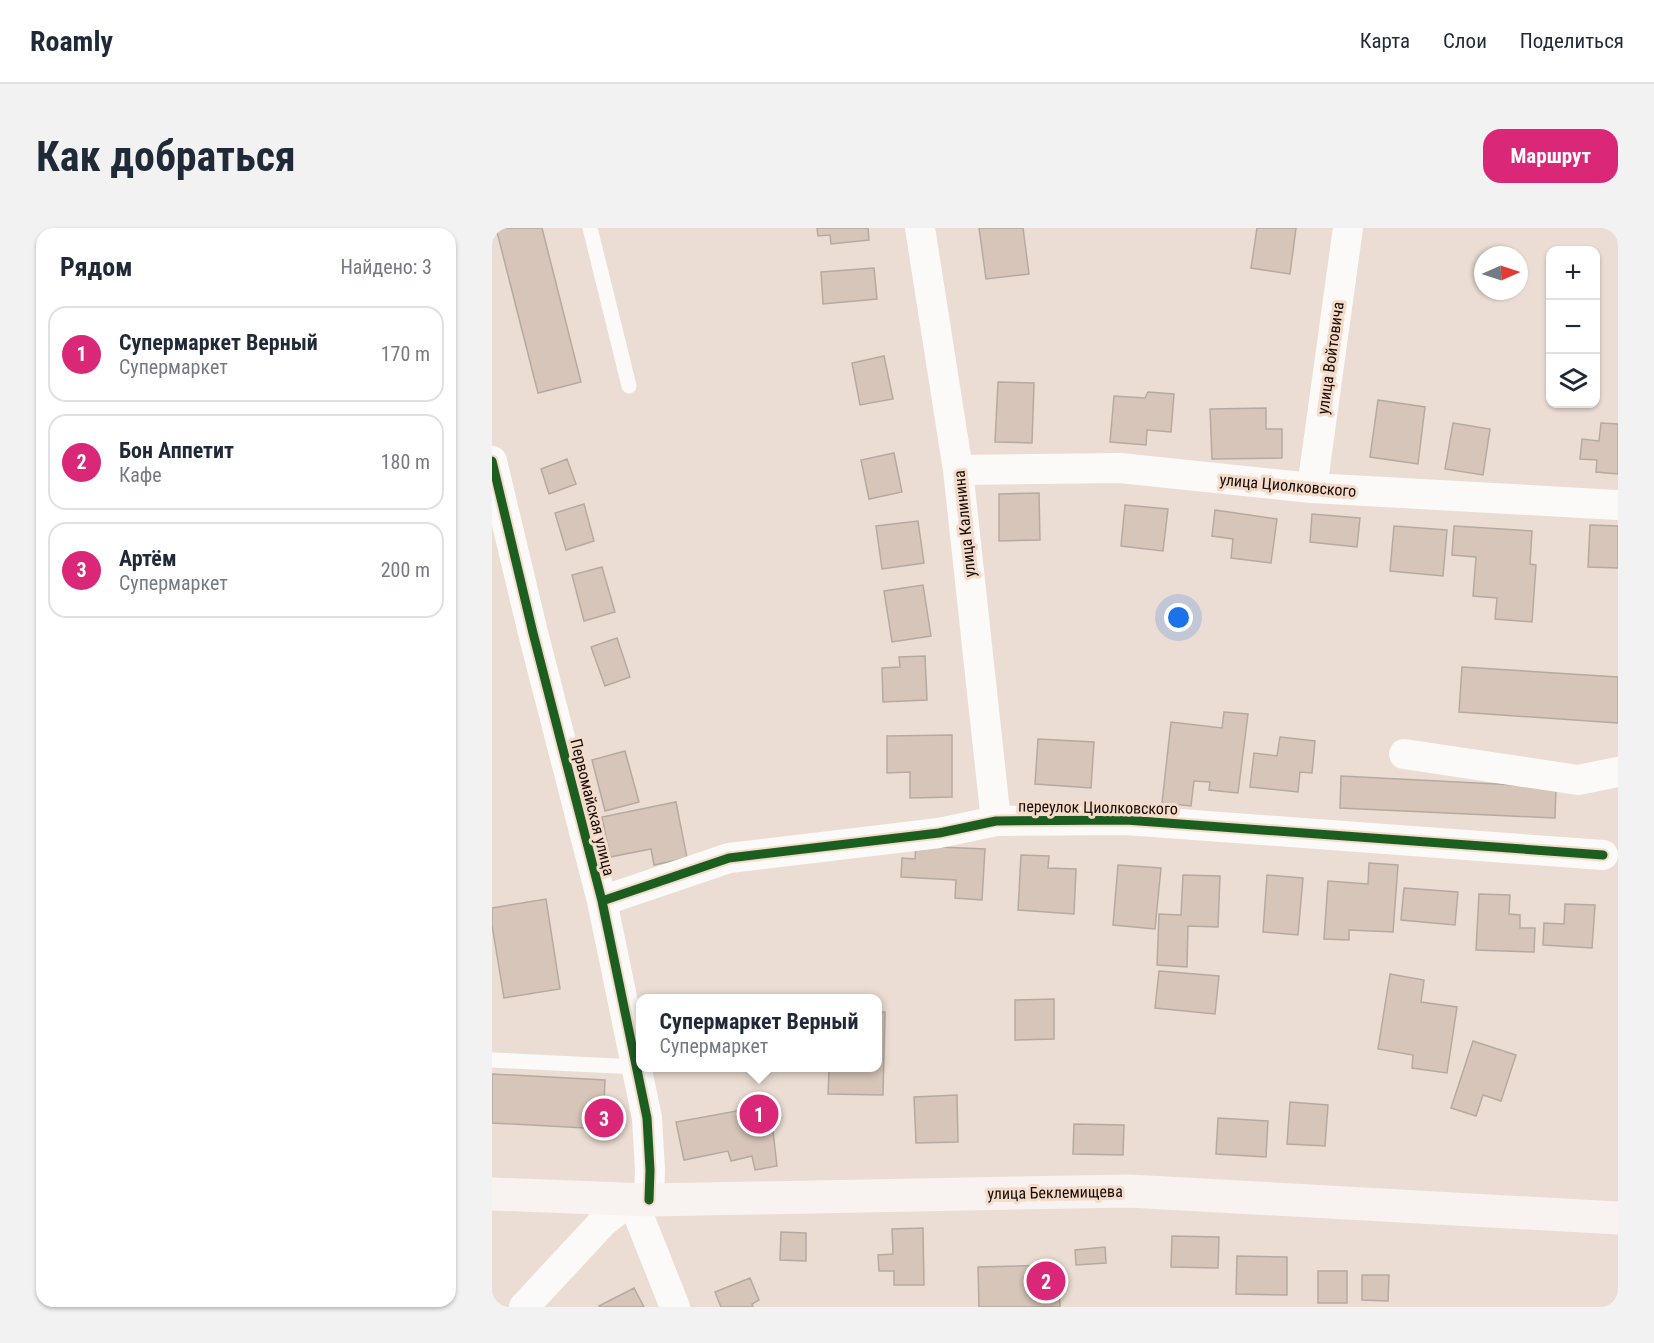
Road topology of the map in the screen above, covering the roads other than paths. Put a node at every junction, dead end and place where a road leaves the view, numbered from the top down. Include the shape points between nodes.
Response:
1 (590, 228) edge
2 (920, 228) edge
3 (1348, 228) edge
4 (629, 386) dead end
5 (492, 461) edge
6 (958, 470) junction
7 (1312, 488) junction
8 (1618, 505) edge
9 (1404, 754) dead end
10 (1618, 772) edge
11 (996, 821) junction
12 (1603, 855) dead end
13 (602, 901) junction
14 (492, 1060) edge
15 (636, 1062) edge
16 (636, 1067) edge
17 (638, 1072) edge
18 (492, 1194) edge
19 (640, 1200) junction
20 (1618, 1218) edge
21 (524, 1307) edge
22 (675, 1307) edge

1 - 4 lane
2 - 6 street, улица Калинина
3 - 7 street, улица Войтовича
5 - 13 street, Первомайская улица
6 - 7 street, улица Циолковского via 1120,468
6 - 11 street, улица Калинина
7 - 8 street, улица Циолковского
9 - 10 street via 1578,780
11 - 12 street, переулок Циолковского via 1126,820
11 - 13 street, переулок Циолковского via 939,833 729,858
13 - 15 street, Первомайская улица
14 - 16 lane
17 - 19 street, Первомайская улица via 650,1170
18 - 19 main road, улица Беклемищева
19 - 20 main road, улица Беклемищева via 1129,1191
19 - 21 street via 603,1222
19 - 22 street

